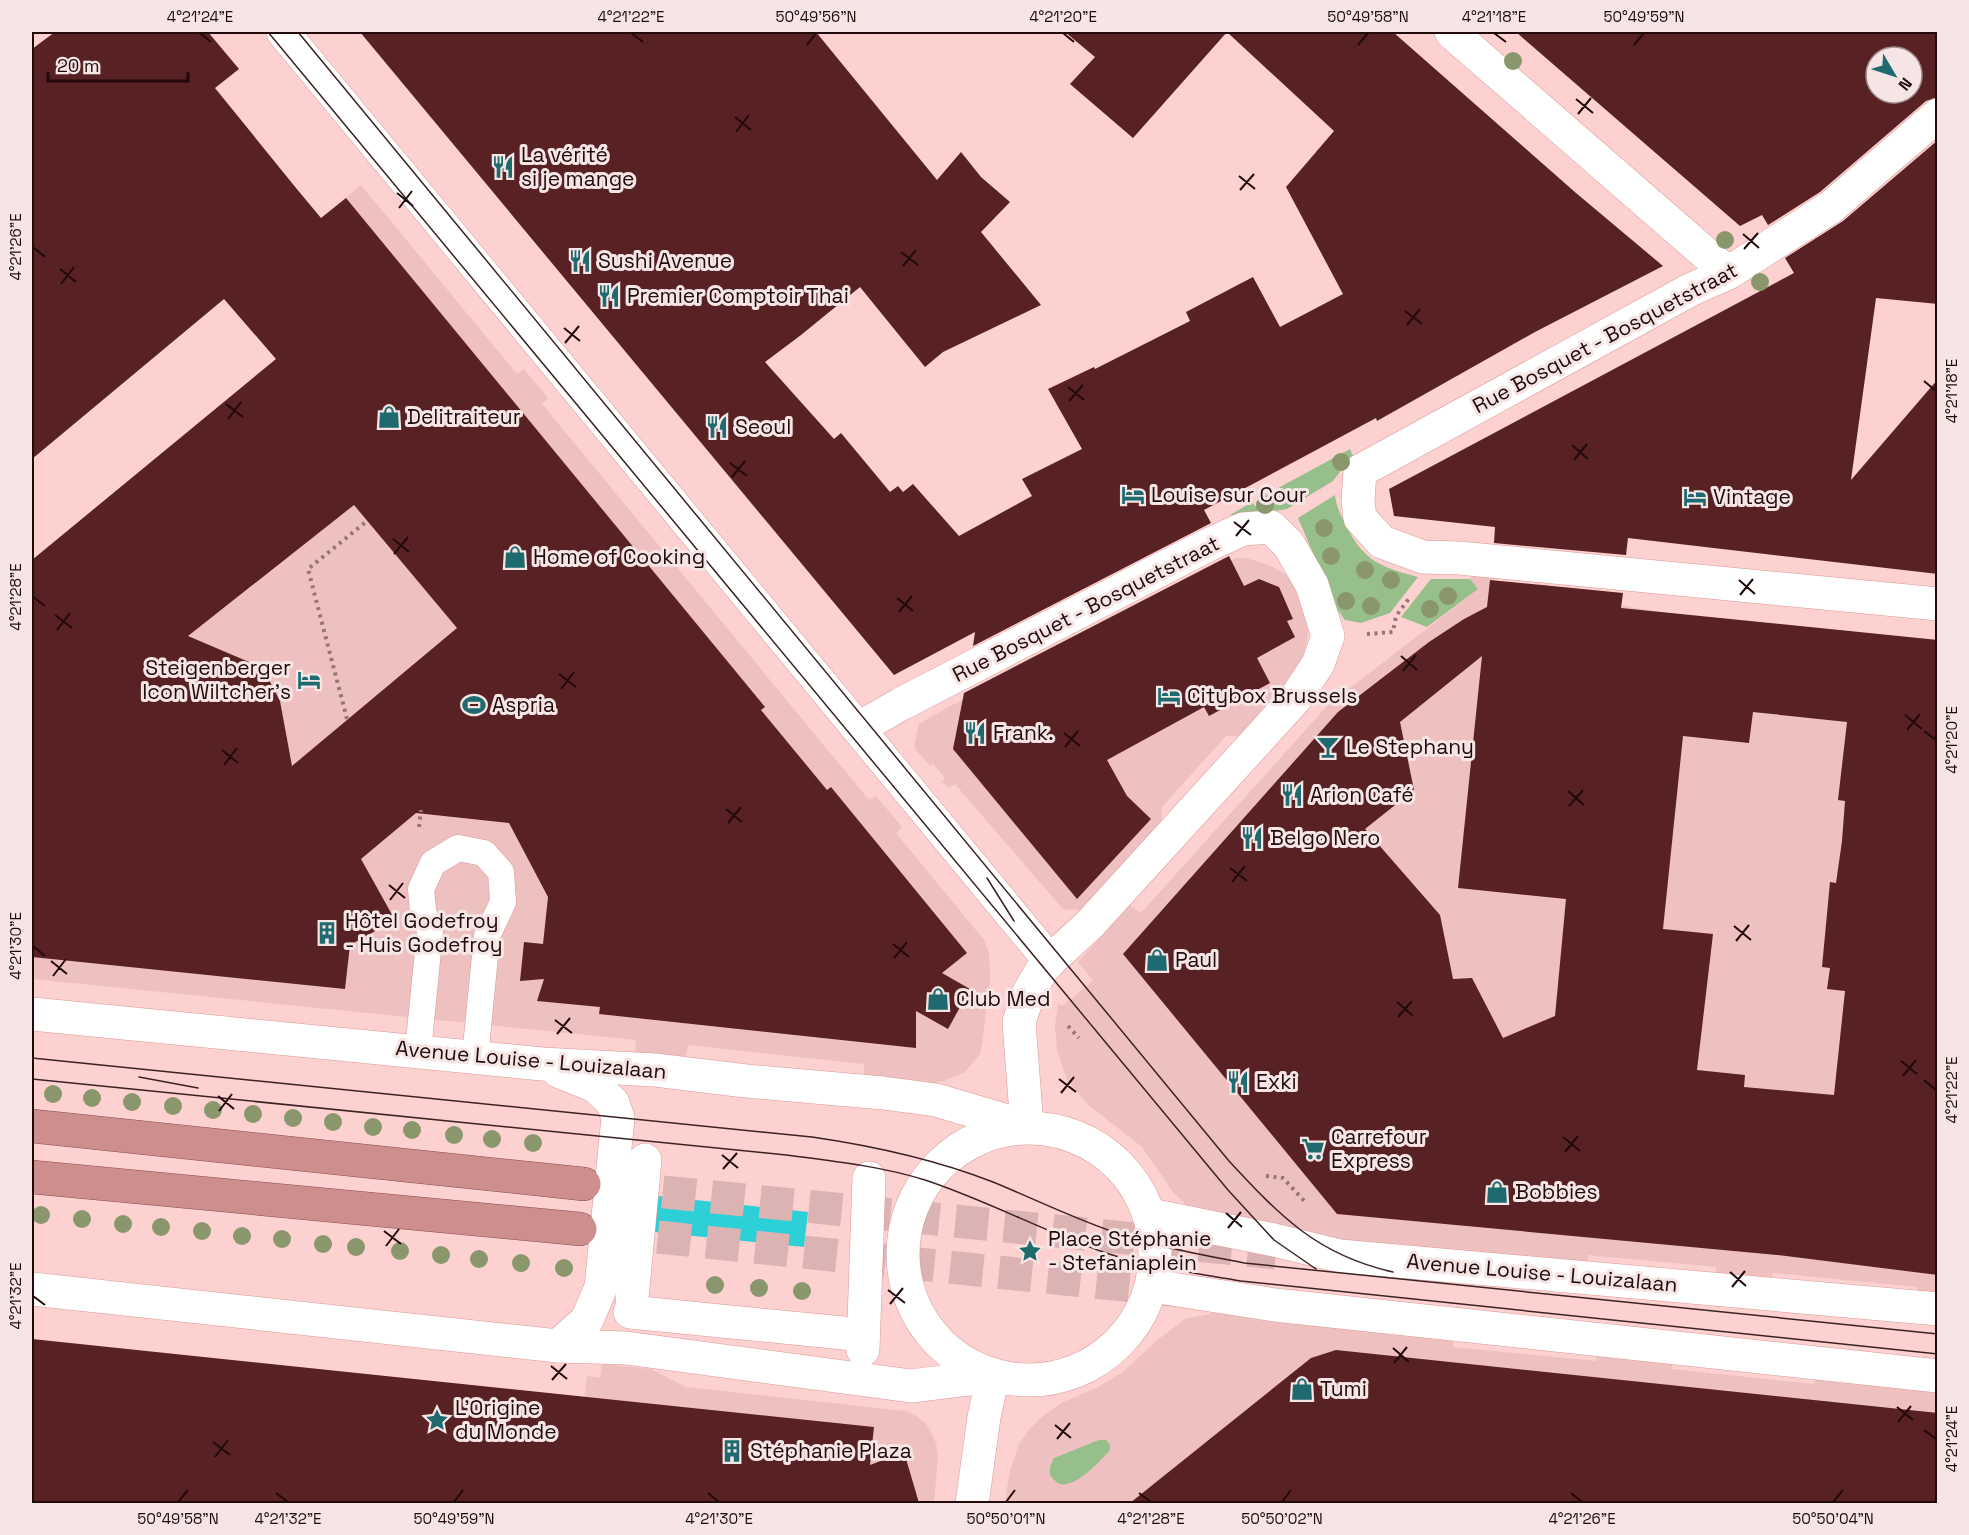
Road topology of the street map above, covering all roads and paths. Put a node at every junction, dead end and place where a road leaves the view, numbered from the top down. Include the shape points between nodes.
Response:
1 (283, 32) edge
2 (1451, 32) edge
3 (1938, 115) edge
4 (1728, 273) junction
5 (367, 521) dead end
6 (1938, 604) edge
7 (347, 719) dead end
8 (859, 728) junction
9 (1050, 961) junction
10 (32, 1014) edge
11 (1058, 1025) dead end
12 (1078, 1038) dead end
13 (418, 1051) junction
14 (475, 1057) junction
15 (542, 1064) junction
16 (32, 1126) edge
17 (1027, 1127) junction
18 (649, 1157) dead end
19 (32, 1177) edge
20 (865, 1182) dead end
21 (585, 1185) tunnel mouth
22 (1150, 1215) junction
23 (580, 1229) tunnel mouth
24 (1152, 1286) junction
25 (32, 1289) edge
26 (1938, 1309) edge
27 (558, 1346) junction
28 (993, 1376) junction
29 (1938, 1376) edge
30 (972, 1503) edge

1 - 8 main road
2 - 4 main road
3 - 4 main road, Rue Bosquet - Bosquetstraat via 1831,207
4 - 6 main road, Rue Bosquet - Bosquetstraat via 1690,290 1360,471 1360,518 1382,542 1424,557
5 - 7 path via 308,569
8 - 9 main road
8 - 9 main road, Rue Bosquet - Bosquetstraat via 1243,529 1270,527 1289,545 1312,585 1328,636 1318,664 1295,699 1090,924
9 - 17 main road via 1029,992 1019,1022
10 - 13 main road, Avenue Louise - Louizalaan
11 - 12 path via 1070,1024
13 - 14 main road, Avenue Louise - Louizalaan
13 - 14 lane via 430,931 421,889 433,863 458,848 484,853 501,872 503,902 487,936
14 - 15 main road, Avenue Louise - Louizalaan
15 - 17 main road, Avenue Louise - Louizalaan via 655,1070 936,1100
15 - 27 main road via 595,1086 613,1103 618,1118 601,1287 587,1320
16 - 21 highway
17 - 22 main road via 1061,1131 1100,1148 1131,1177
17 - 28 main road via 996,1132 967,1144 941,1164 926,1181 910,1211 903,1245 905,1279 912,1301 935,1340 962,1362
18 - 20 main road via 630,1310 863,1342
19 - 23 highway
22 - 24 main road via 1156,1245
22 - 26 main road, Avenue Louise - Louizalaan via 1340,1256
24 - 28 main road via 1135,1324 1107,1354 1082,1370 1053,1379 1023,1381
24 - 29 main road via 1275,1305
25 - 27 main road
27 - 28 main road via 626,1348 911,1386
28 - 30 main road

